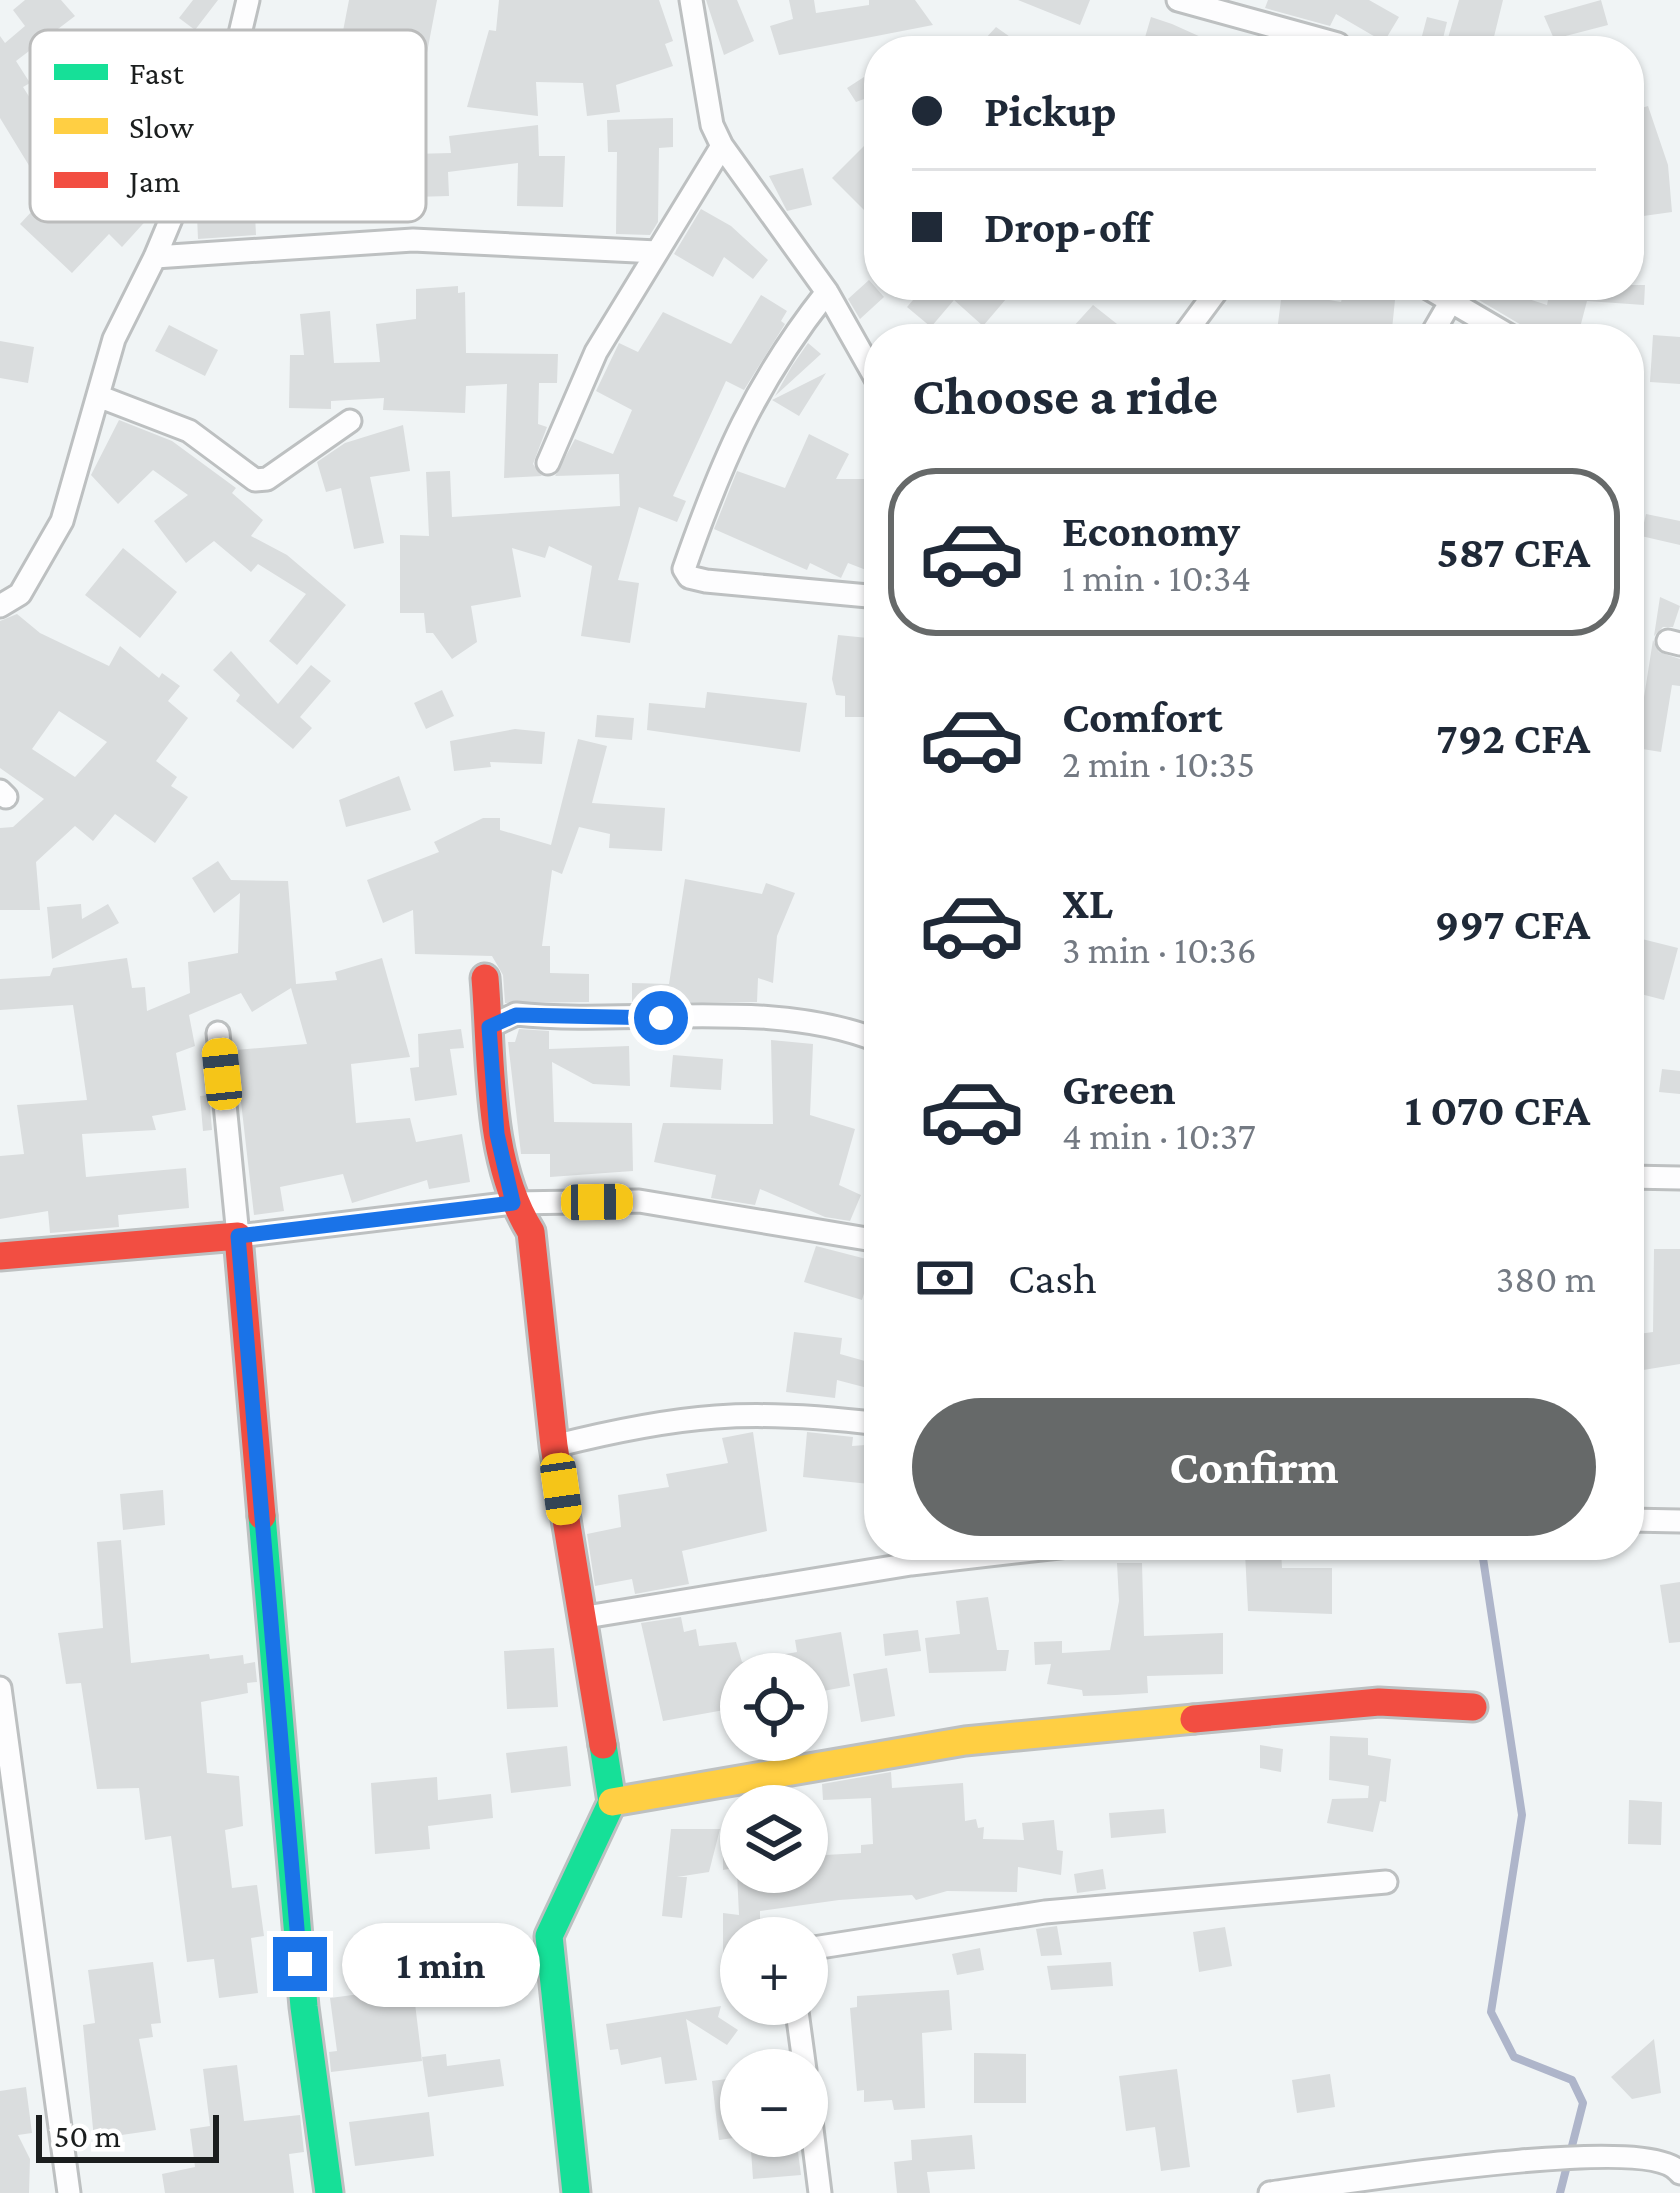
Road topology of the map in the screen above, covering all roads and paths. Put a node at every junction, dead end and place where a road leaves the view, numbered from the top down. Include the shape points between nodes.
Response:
1 (248, 0) edge
2 (691, 0) edge
3 (1178, 0) edge
4 (241, 30) edge
5 (1309, 36) edge
6 (722, 146) junction
7 (170, 222) edge
8 (657, 252) junction
9 (155, 257) junction
10 (827, 292) junction
11 (1451, 301) joint
12 (1438, 324) edge
13 (1490, 324) edge
14 (864, 357) edge
15 (98, 396) junction
16 (350, 421) dead end
17 (548, 463) dead end
18 (864, 595) edge
19 (0, 606) edge
20 (484, 978) dead end
21 (489, 1027) junction
22 (218, 1033) dead end
23 (864, 1037) edge
24 (1644, 1177) edge
25 (1680, 1178) edge
26 (513, 1203) junction
27 (238, 1236) junction
28 (864, 1238) edge
29 (0, 1256) edge
30 (864, 1423) edge
31 (554, 1446) junction
32 (1644, 1520) edge
33 (1680, 1521) edge
34 (946, 1560) edge
35 (580, 1618) junction
36 (0, 1688) edge
37 (1473, 1707) dead end
38 (613, 1802) junction
39 (1385, 1882) dead end
40 (828, 1946) edge
41 (815, 2157) edge
42 (1680, 2173) edge
43 (69, 2193) edge
44 (329, 2193) edge
45 (576, 2193) edge
46 (820, 2193) edge
47 (1270, 2193) edge

1 - 4 street
2 - 6 street
3 - 5 street
6 - 8 street
6 - 10 street
7 - 9 street
8 - 9 street via 413,240
8 - 17 street via 596,352
9 - 15 street via 115,338
10 - 14 street
10 - 18 street via 770,367 725,452 684,569 706,581
11 - 12 street
11 - 13 street
15 - 16 street via 189,431 255,481
15 - 19 street via 46,557 20,594
20 - 21 street
21 - 23 street via 516,1015 731,1018
21 - 26 street via 497,1134
22 - 27 street
24 - 25 street
26 - 27 street
26 - 28 street via 639,1201
26 - 31 street via 531,1232
27 - 29 street
27 - 44 street via 300,1960
30 - 31 street via 738,1412 656,1421
31 - 35 street
32 - 33 street
34 - 35 street
35 - 38 street
36 - 43 street
37 - 38 street via 1379,1702 965,1742
38 - 45 street via 549,1936
39 - 40 street via 1045,1912
41 - 46 street
42 - 47 street via 1664,2161 1600,2155

